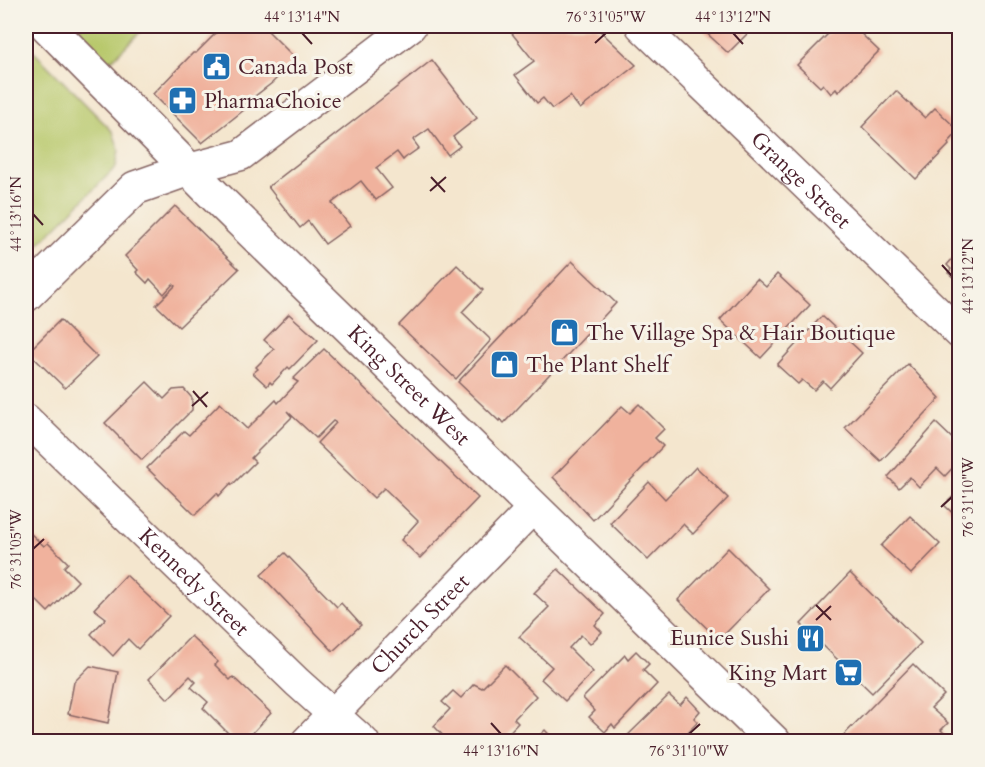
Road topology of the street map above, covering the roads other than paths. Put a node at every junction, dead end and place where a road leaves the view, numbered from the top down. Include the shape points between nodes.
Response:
1 (47, 26) edge
2 (411, 26) edge
3 (640, 26) edge
4 (189, 169) junction
5 (26, 295) edge
6 (960, 334) edge
7 (26, 419) edge
8 (534, 507) junction
9 (333, 714) junction
10 (306, 741) edge
11 (364, 741) edge
12 (774, 741) edge

1 - 4 main road, King Street West
2 - 4 street via 240,155
3 - 6 street, Grange Street
4 - 5 main road via 135,188
4 - 8 main road, King Street West
7 - 9 street, Kennedy Street
8 - 9 street, Church Street
8 - 12 main road, King Street West
9 - 10 street, Church Street
9 - 11 street, Kennedy Street

